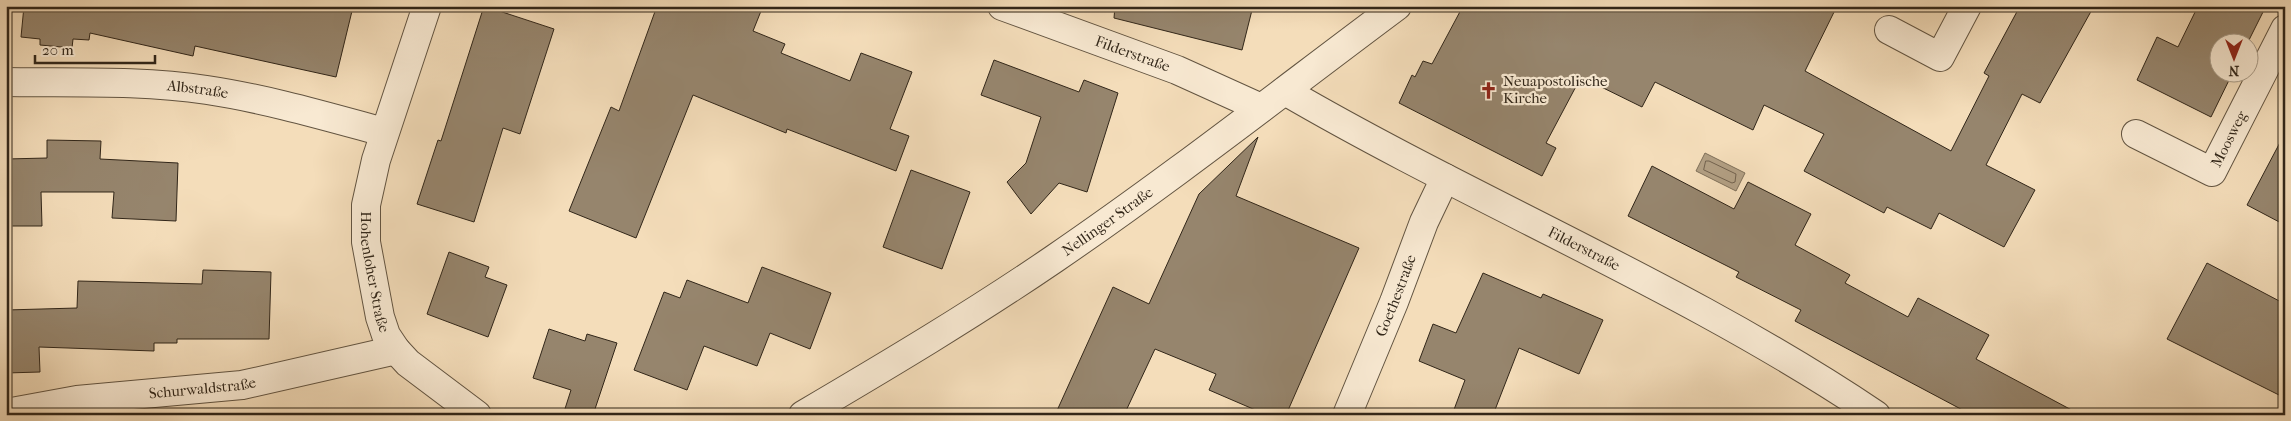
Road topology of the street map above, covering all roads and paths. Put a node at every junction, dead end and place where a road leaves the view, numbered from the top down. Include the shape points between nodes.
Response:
1 (427, 6) edge
2 (1002, 6) edge
3 (1397, 6) edge
4 (1967, 6) edge
5 (2285, 29) edge
6 (1889, 30) dead end
7 (6, 82) edge
8 (1285, 91) junction
9 (1261, 108) junction
10 (384, 132) junction
11 (2136, 134) dead end
12 (1444, 178) junction
13 (396, 350) junction
14 (6, 413) edge
15 (477, 415) edge
16 (803, 415) edge
17 (1347, 415) edge
18 (1876, 415) edge

1 - 10 street, Hohenloher Straße
2 - 9 street, Filderstraße via 1177,70
3 - 8 street, Nellinger Straße
4 - 6 street via 1940,57
5 - 11 street, Moosweg via 2212,172
7 - 10 street, Albstraße via 133,83 205,89 276,103
8 - 9 street, Nellinger Straße
8 - 12 street, Filderstraße
9 - 16 street, Nellinger Straße via 1054,259 957,323
10 - 13 street, Hohenloher Straße via 369,186 365,222 380,317
12 - 17 street, Goethestraße
12 - 18 street, Filderstraße via 1758,341
13 - 14 street, Schurwaldstraße via 242,385 77,400
13 - 15 street, Hohenloher Straße via 408,364

